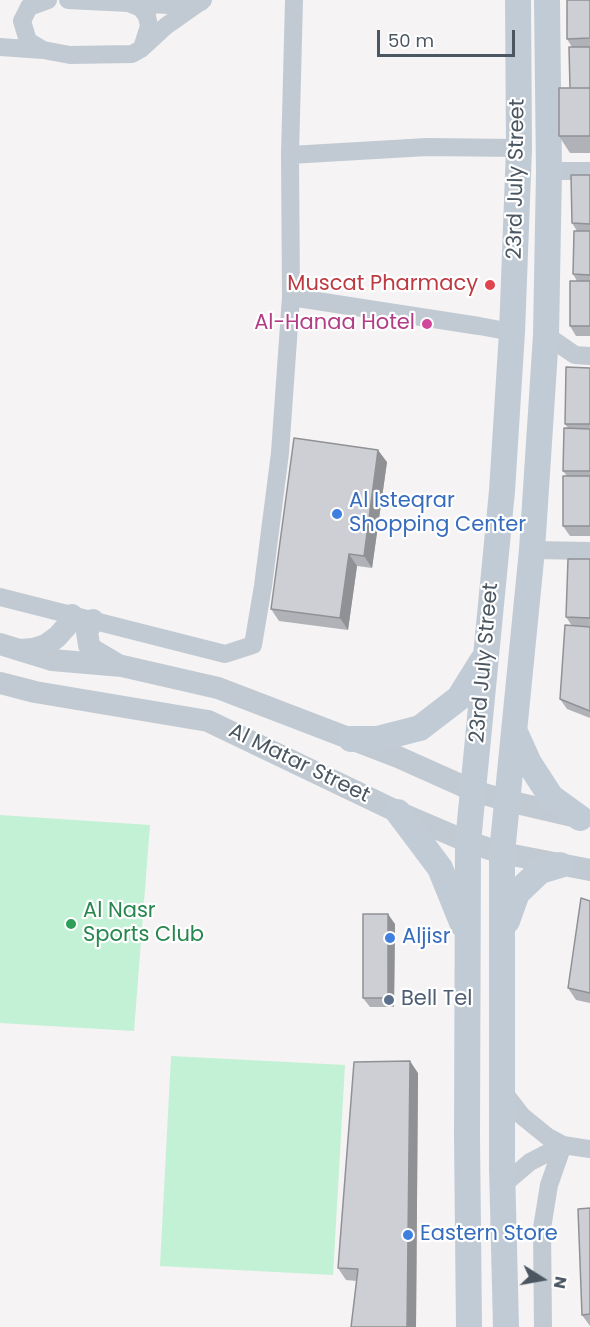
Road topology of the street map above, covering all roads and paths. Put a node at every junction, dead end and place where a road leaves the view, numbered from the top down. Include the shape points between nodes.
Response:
1 (48, 0) edge
2 (68, 0) edge
3 (294, 0) edge
4 (126, 1) edge
5 (206, 1) edge
6 (550, 2) edge
7 (515, 3) edge
8 (0, 47) edge
9 (141, 49) junction
10 (43, 50) junction
11 (519, 148) junction
12 (290, 156) junction
13 (549, 171) junction
14 (590, 171) edge
15 (291, 297) junction
16 (512, 332) junction
17 (546, 335) junction
18 (583, 355) edge
19 (542, 387) junction
20 (532, 550) junction
21 (590, 551) edge
22 (0, 597) edge
23 (82, 617) junction
24 (10, 647) edge
25 (486, 655) junction
26 (122, 666) junction
27 (0, 683) edge
28 (514, 732) junction
29 (351, 739) junction
30 (474, 791) junction
31 (508, 801) junction
32 (398, 812) junction
33 (585, 819) edge
34 (468, 842) junction
35 (502, 853) junction
36 (560, 865) junction
37 (590, 870) edge
38 (468, 937) junction
39 (501, 939) junction
40 (502, 1090) junction
41 (563, 1145) junction
42 (590, 1149) edge
43 (503, 1185) junction
44 (469, 1327) edge
45 (506, 1327) edge
46 (543, 1327) edge

1 - 10 street via 29,7 22,21 28,41
2 - 4 street
3 - 12 street
4 - 5 street
4 - 9 street via 141,8 147,16 149,26
5 - 9 street via 166,26
6 - 13 main road, 23rd July Street
7 - 11 main road, 23rd July Street
8 - 10 street
9 - 10 street via 132,54 70,55
11 - 12 street via 427,147
11 - 16 main road, 23rd July Street
12 - 15 street
13 - 14 street
13 - 17 main road, 23rd July Street
15 - 16 street
15 - 23 street via 280,453 253,645 225,654
16 - 25 main road, 23rd July Street
17 - 18 street
17 - 19 main road, 23rd July Street
18 - 19 street via 562,361
19 - 20 main road, 23rd July Street
20 - 21 street
20 - 28 main road, 23rd July Street
22 - 23 street
23 - 24 street via 46,645 33,649
23 - 26 street via 93,650
24 - 26 street, Al Matar Street via 52,660
25 - 29 main road via 459,698 420,728 377,739
25 - 30 main road, 23rd July Street
26 - 29 street, Al Matar Street via 218,688
27 - 32 street, Al Matar Street via 208,721
28 - 31 main road, 23rd July Street
28 - 33 main road via 551,797
29 - 30 street, Al Matar Street
30 - 31 street, Al Matar Street
30 - 34 main road, 23rd July Street
31 - 33 street, Al Matar Street
31 - 35 main road, 23rd July Street
32 - 34 street, Al Matar Street
32 - 38 main road via 440,868
34 - 35 street, Al Matar Street
34 - 38 main road, 23rd July Street
35 - 36 street, Al Matar Street
35 - 39 main road, 23rd July Street
36 - 37 street, Al Matar Street
36 - 39 main road via 540,871 517,893
38 - 44 main road, 23rd July Street
39 - 40 main road, 23rd July Street
40 - 41 street via 522,1116
40 - 43 main road, 23rd July Street
41 - 42 street
41 - 43 street via 531,1162
41 - 46 street via 549,1185 542,1228
43 - 45 main road, 23rd July Street

